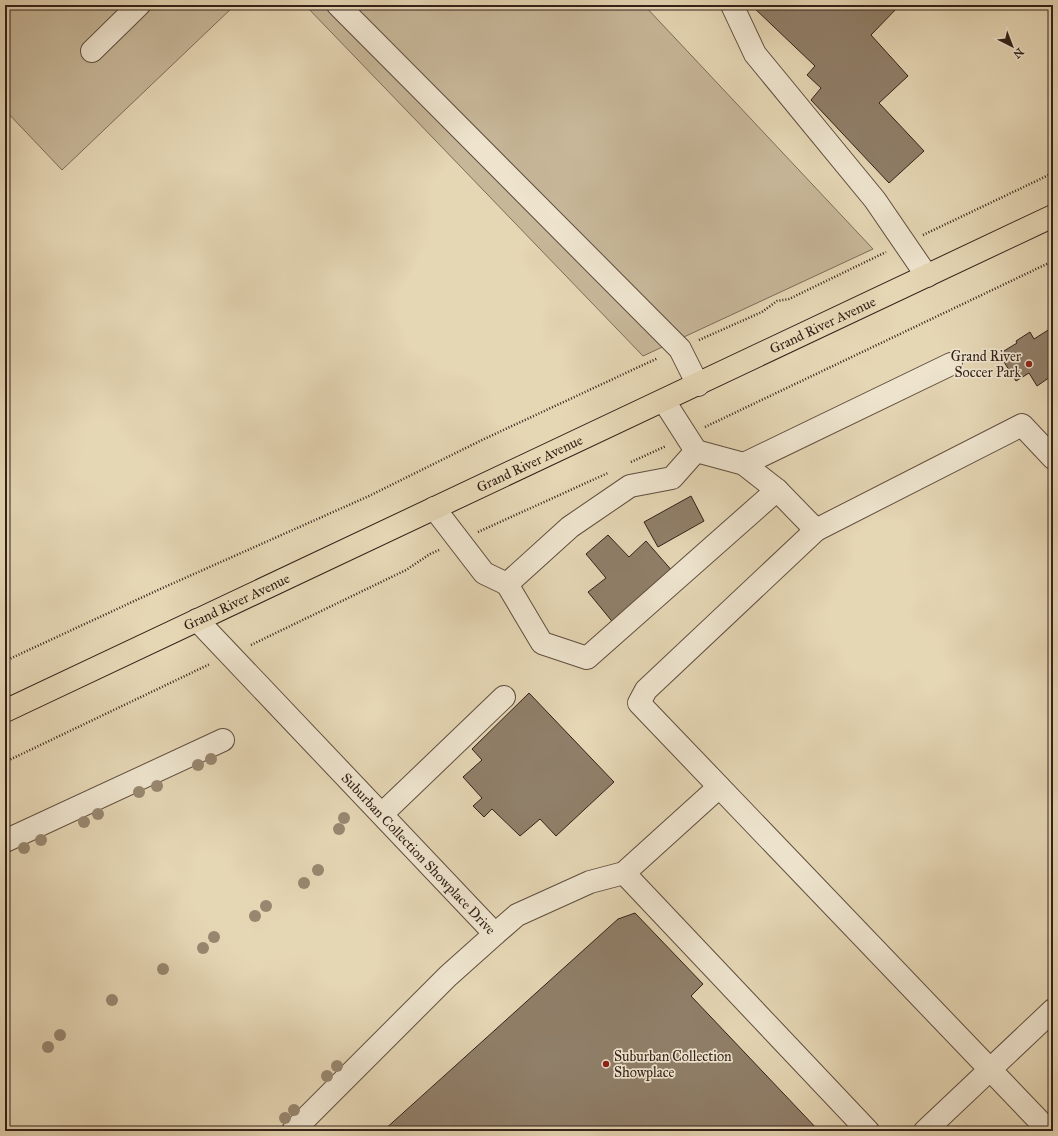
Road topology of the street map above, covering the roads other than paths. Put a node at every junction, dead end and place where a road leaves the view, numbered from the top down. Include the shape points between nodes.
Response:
1 (139, 5) edge
2 (338, 5) edge
3 (732, 5) edge
4 (92, 51) dead end
5 (1053, 216) edge
6 (927, 276) junction
7 (951, 364) dead end
8 (698, 385) junction
9 (664, 401) junction
10 (691, 444) junction
11 (1053, 458) edge
12 (744, 464) junction
13 (777, 490) junction
14 (434, 508) junction
15 (816, 530) junction
16 (507, 584) junction
17 (197, 620) junction
18 (504, 697) dead end
19 (5, 711) edge
20 (223, 740) dead end
21 (718, 787) junction
22 (382, 814) junction
23 (5, 841) edge
24 (624, 873) junction
25 (495, 934) junction
26 (1053, 1010) edge
27 (990, 1071) junction
28 (293, 1131) edge
29 (868, 1131) edge
30 (925, 1131) edge
31 (1049, 1131) edge

1 - 4 lane
2 - 8 lane via 680,349
3 - 6 lane via 754,54 874,200
5 - 6 main road, Grand River Avenue
6 - 8 main road, Grand River Avenue
7 - 12 lane
8 - 9 main road, Grand River Avenue
9 - 10 lane
9 - 14 main road, Grand River Avenue
10 - 12 lane
10 - 16 lane via 672,478 630,486 570,527
11 - 15 lane via 1022,425
12 - 13 lane
13 - 15 lane
13 - 16 lane via 587,658 542,643
14 - 16 lane via 484,573
14 - 17 main road, Grand River Avenue
15 - 21 lane via 646,690 639,703
17 - 19 main road, Grand River Avenue
17 - 22 lane, Suburban Collection Showplace Drive
18 - 22 lane
20 - 23 lane
21 - 24 lane
21 - 27 lane
22 - 25 lane, Suburban Collection Showplace Drive
24 - 25 lane via 590,882 517,915
24 - 29 lane
25 - 28 lane, Suburban Collection Showplace Drive via 448,976
26 - 27 lane
27 - 30 lane
27 - 31 lane

